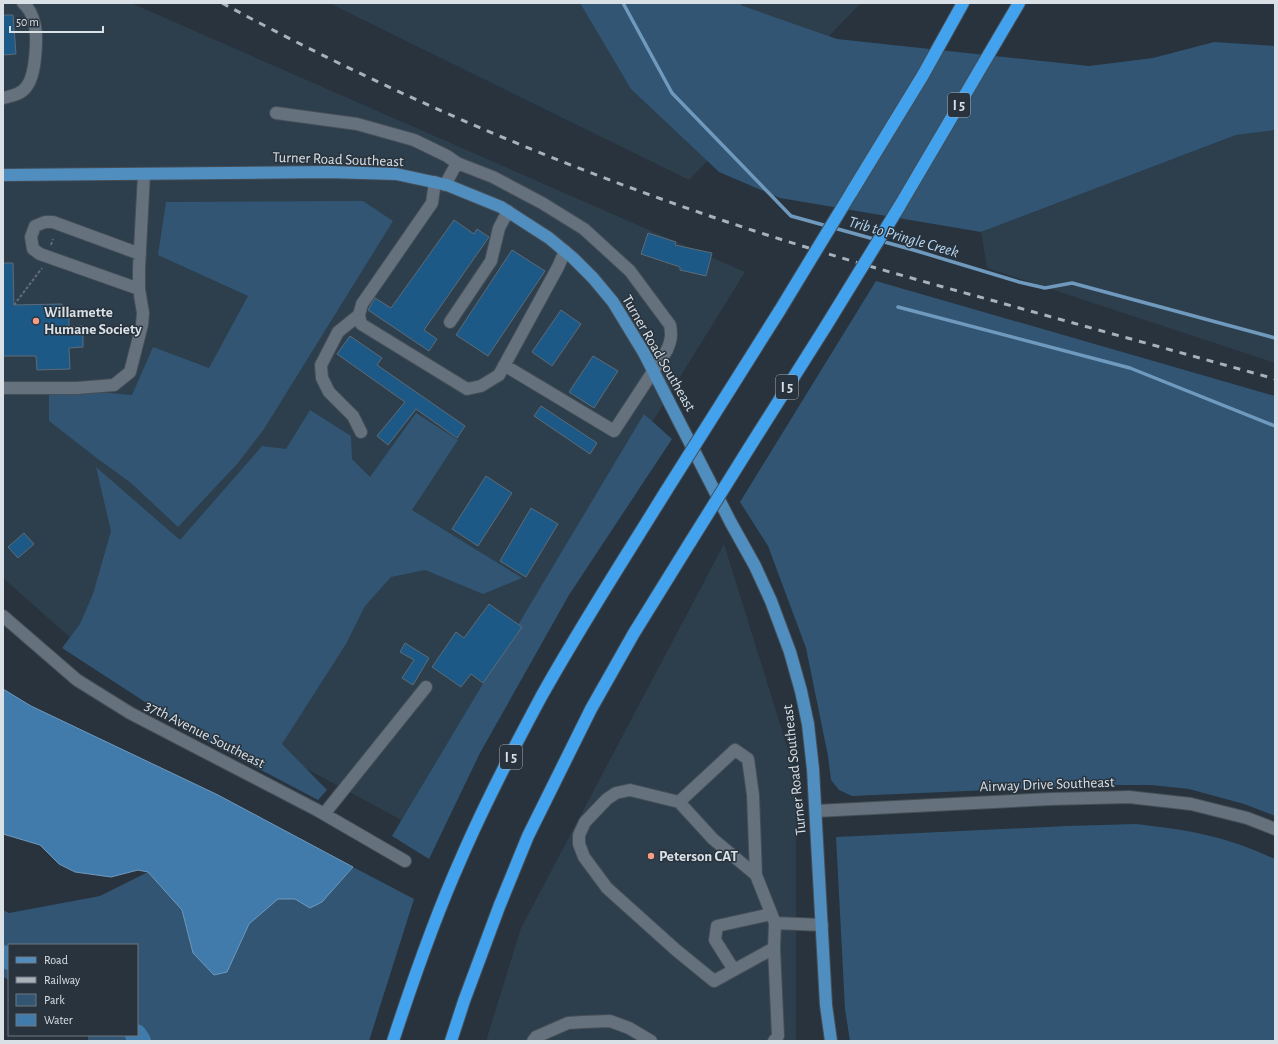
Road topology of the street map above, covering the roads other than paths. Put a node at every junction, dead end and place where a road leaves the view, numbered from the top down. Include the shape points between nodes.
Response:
1 (24, 3) edge
2 (963, 3) edge
3 (1019, 3) edge
4 (3, 98) edge
5 (276, 113) dead end
6 (457, 163) junction
7 (144, 174) junction
8 (3, 175) edge
9 (440, 184) junction
10 (508, 211) junction
11 (565, 252) junction
12 (140, 254) junction
13 (140, 289) junction
14 (359, 315) junction
15 (450, 322) dead end
16 (504, 365) junction
17 (653, 370) junction
18 (3, 388) edge
19 (361, 432) dead end
20 (3, 616) edge
21 (426, 686) dead end
22 (679, 802) junction
23 (816, 811) junction
24 (324, 814) junction
25 (1275, 829) edge
26 (405, 861) dead end
27 (756, 875) junction
28 (773, 919) junction
29 (822, 925) junction
30 (774, 948) junction
31 (734, 970) junction
32 (393, 1041) edge
33 (451, 1041) edge
34 (533, 1041) edge
35 (651, 1041) edge
36 (774, 1041) edge
37 (831, 1041) edge

1 - 4 street via 35,23 34,72 27,87 17,94
2 - 32 highway, I 5, bridge via 923,75 585,622 542,697 482,813 460,862 426,945
3 - 33 highway, I 5, bridge via 899,207 634,633 591,710 528,836 499,907
5 - 6 street via 357,124 400,135
6 - 9 street
6 - 17 street via 494,177 584,229 630,271 670,325 671,341
7 - 8 main road, Turner Road Southeast
7 - 9 main road, Turner Road Southeast via 372,173 396,174
7 - 12 street
9 - 10 main road, Turner Road Southeast
9 - 14 street via 432,203 362,304
10 - 11 main road, Turner Road Southeast via 549,238
10 - 15 street via 500,228 491,261
11 - 16 street
11 - 17 main road, Turner Road Southeast via 593,278 613,302
12 - 13 street
12 - 13 street via 53,222 35,226 31,237 33,249 40,254
13 - 18 street via 142,325 130,372 114,385 78,388
14 - 16 street via 361,324 467,389 481,386 499,375
14 - 19 street via 338,332 321,365 322,378 329,392 353,416
16 - 17 street via 614,431
17 - 23 main road, Turner Road Southeast via 755,566 782,628 808,724
20 - 24 street, 37th Avenue Southeast via 77,680 102,696
21 - 24 street
22 - 27 street via 713,839
22 - 27 street via 735,750 748,760 753,795
22 - 31 street via 630,790 616,793 585,822 578,835 579,844 584,857 607,888 714,982
23 - 25 street, Airway Drive Southeast via 1129,797 1191,804 1247,818
23 - 29 main road, Turner Road Southeast
24 - 26 street, 37th Avenue Southeast
27 - 28 street
28 - 29 street
28 - 30 street
28 - 31 street via 717,926 715,940
29 - 37 main road, Turner Road Southeast via 826,1005
30 - 31 street
30 - 36 street via 778,1036
34 - 35 street via 536,1037 568,1023 603,1021 629,1028

